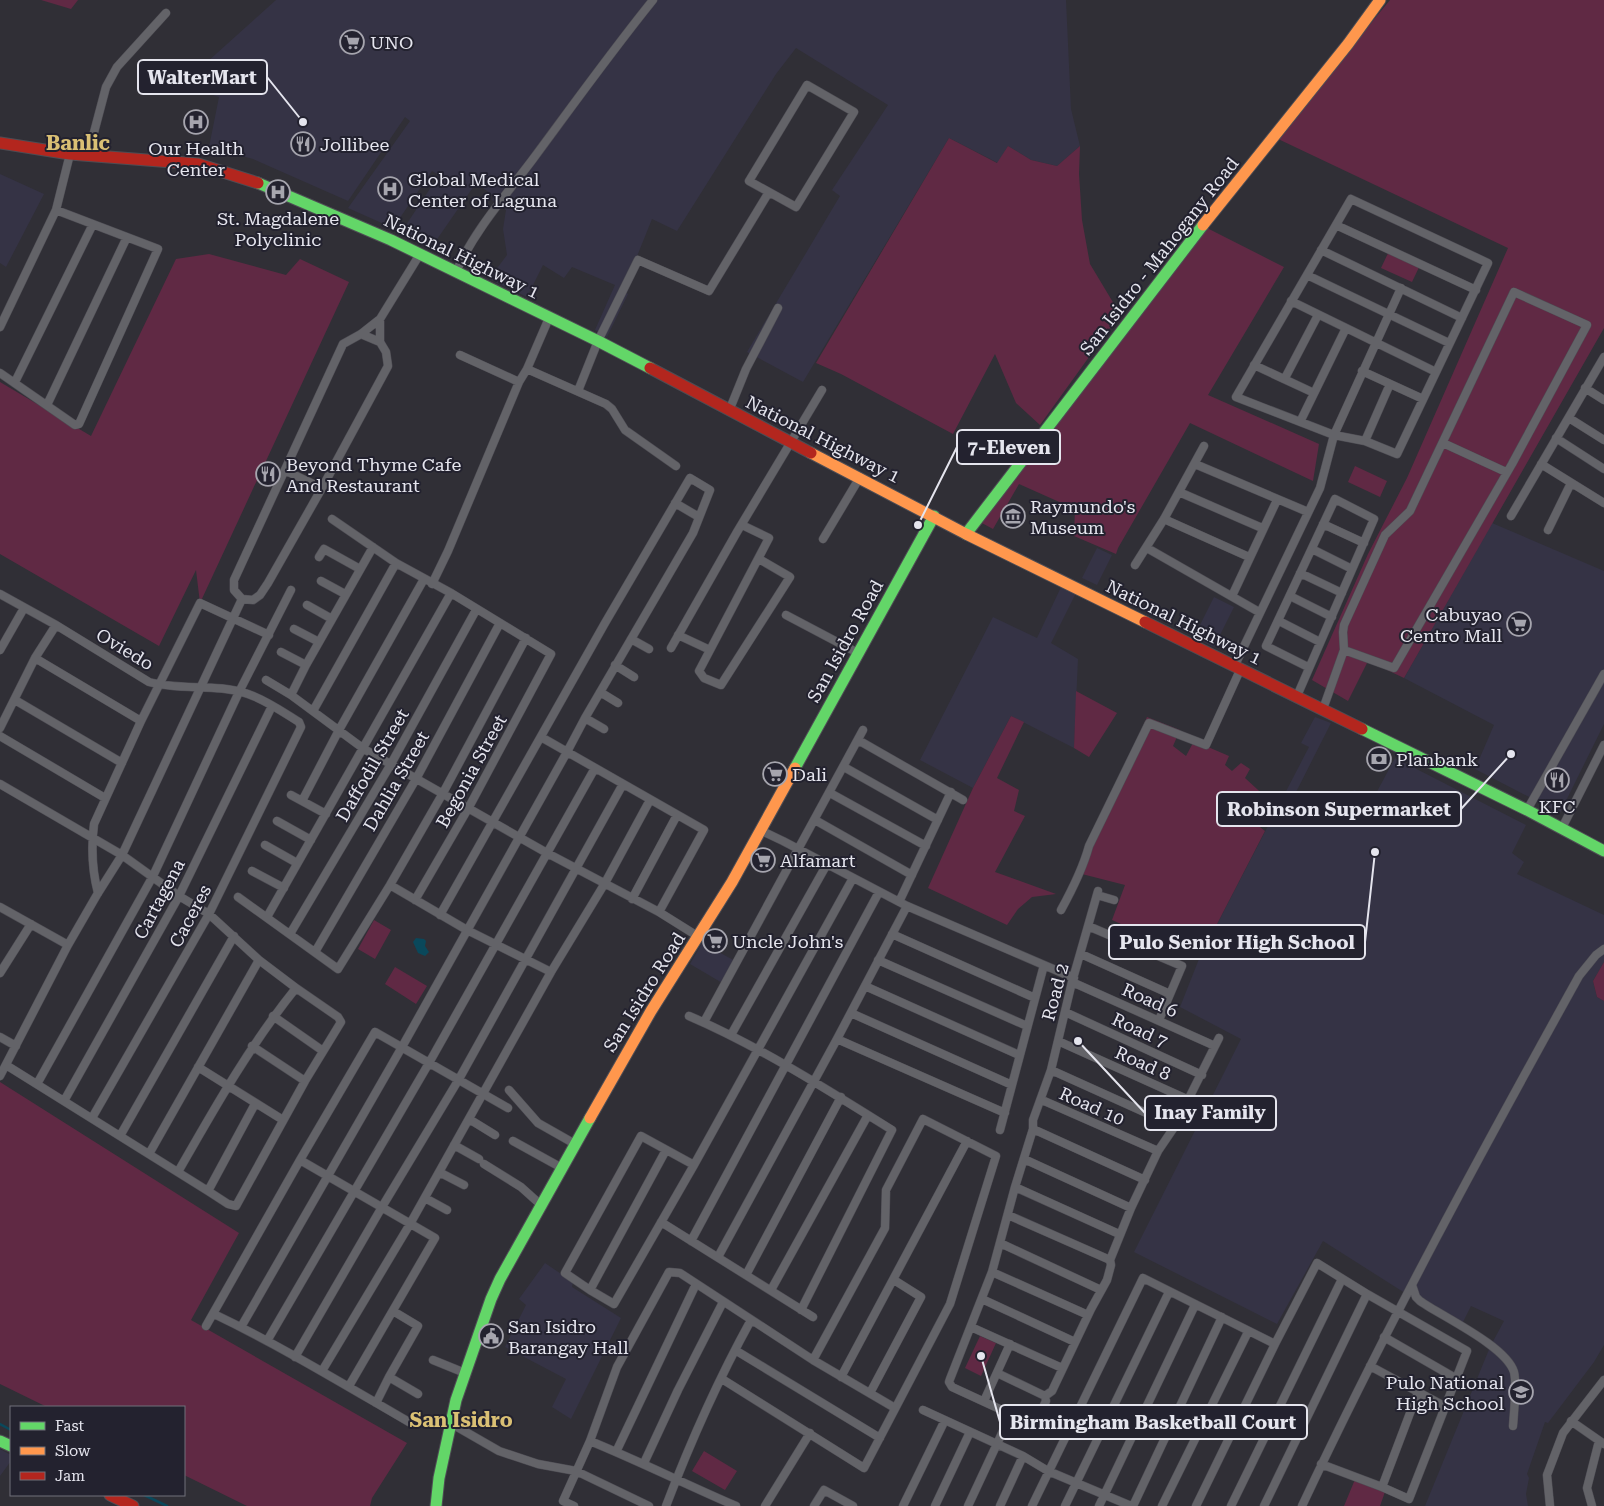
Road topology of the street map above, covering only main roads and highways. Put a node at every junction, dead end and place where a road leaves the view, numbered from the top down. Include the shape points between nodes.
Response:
1 (1380, 0) edge
2 (0, 143) edge
3 (934, 516) junction
4 (966, 534) junction
5 (1604, 851) edge
6 (112, 1496) edge
7 (133, 1506) edge
8 (436, 1506) edge

1 - 4 main road, San Isidro - Mahogany Road
2 - 3 main road, National Highway 1 via 70,154 198,164 250,179 420,254 550,318
3 - 4 main road, National Highway 1
3 - 8 main road, San Isidro Road via 732,882 651,1011 491,1299 456,1400
4 - 5 main road, National Highway 1
6 - 7 main road

